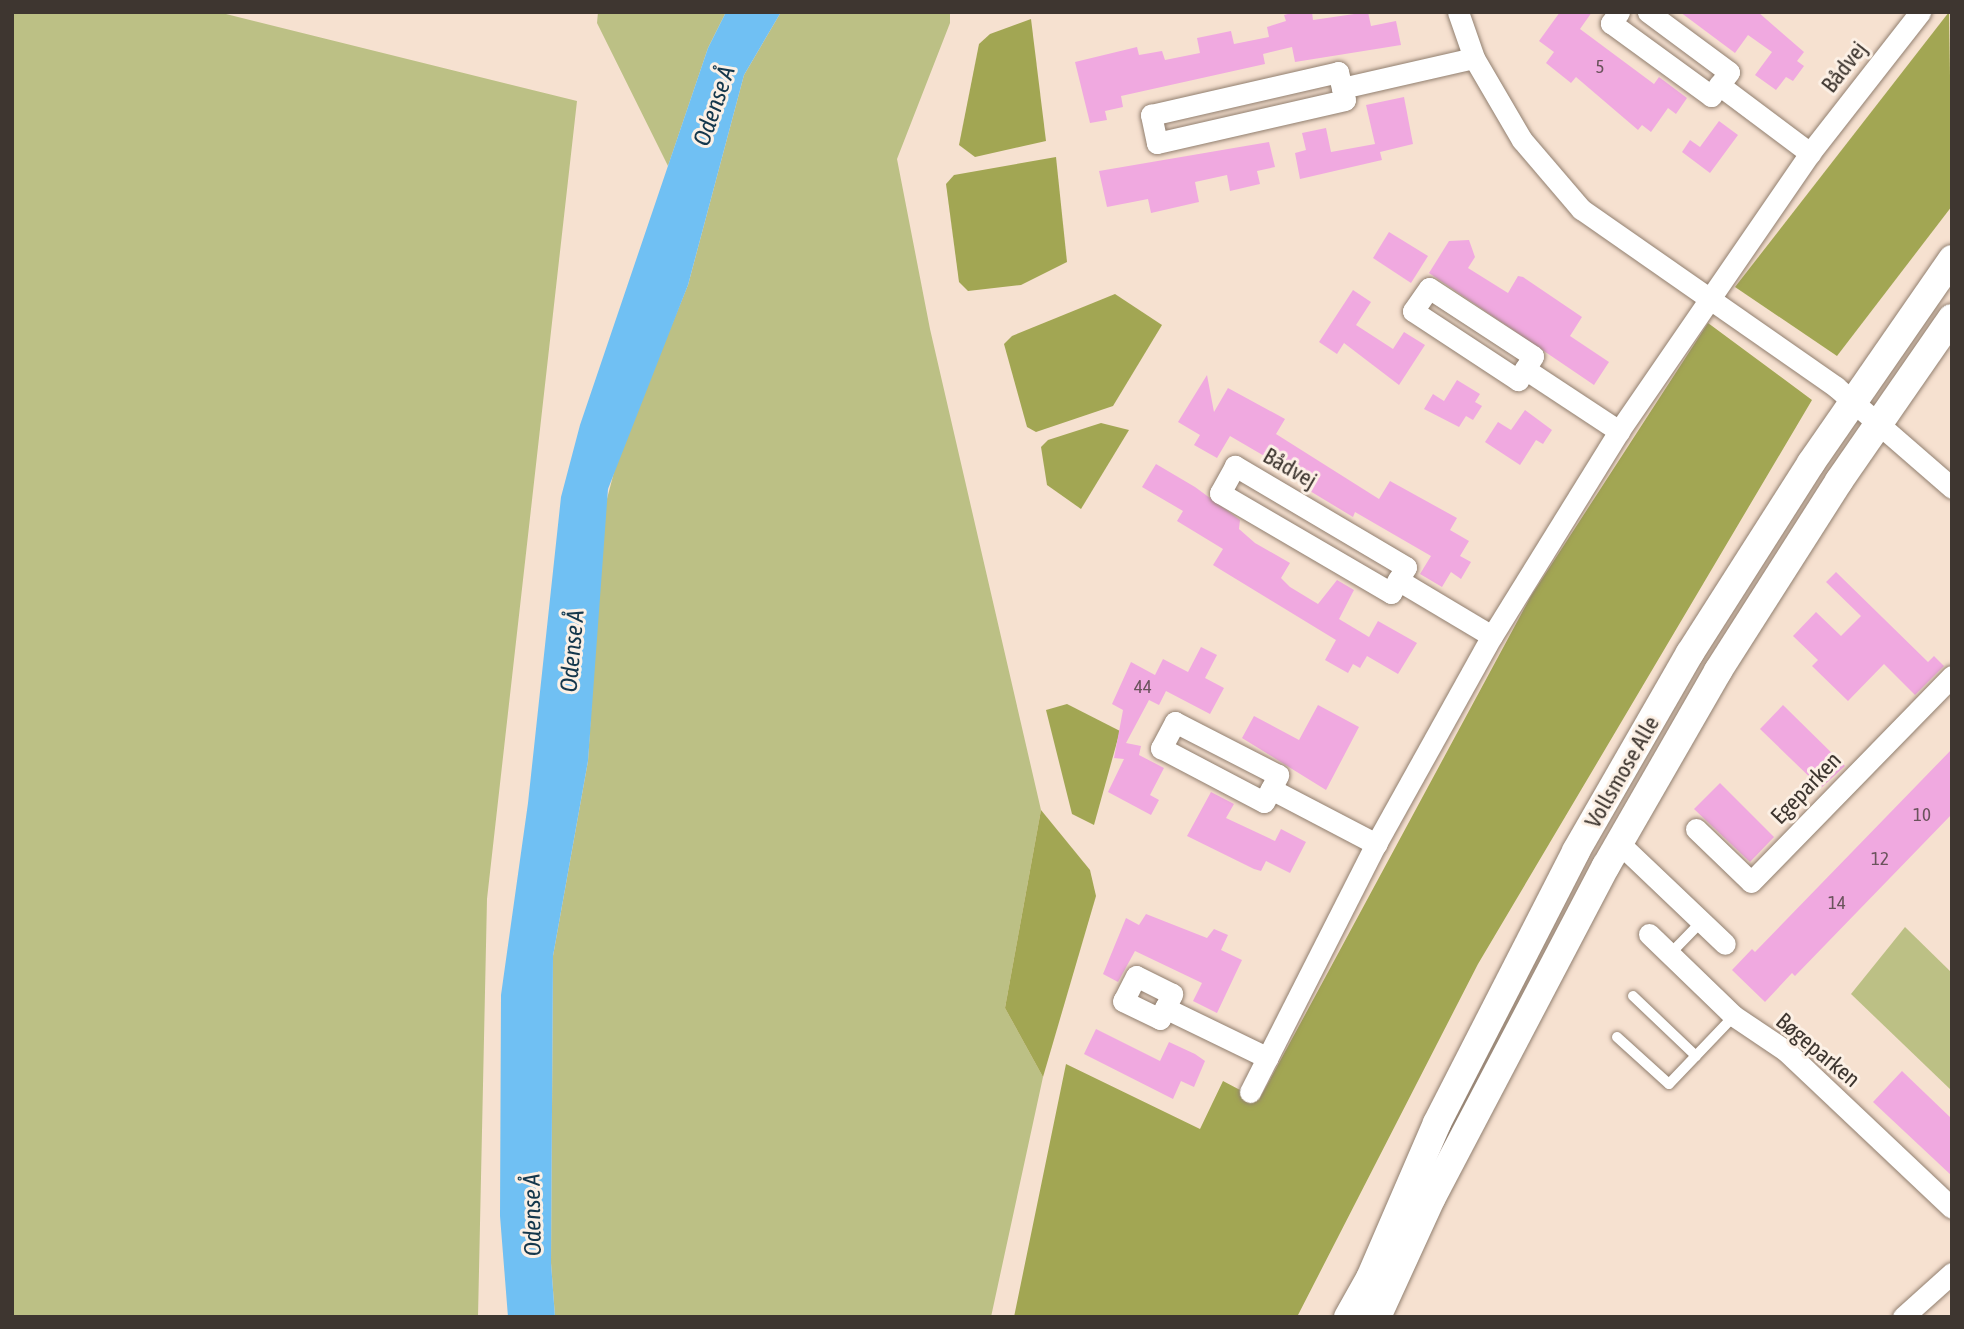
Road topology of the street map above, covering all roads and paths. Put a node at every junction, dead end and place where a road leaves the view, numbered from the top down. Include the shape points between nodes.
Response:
1 (1458, 12) edge
2 (1619, 12) edge
3 (1648, 12) edge
4 (1920, 12) edge
5 (1474, 58) junction
6 (1719, 85) junction
7 (1342, 88) junction
8 (1810, 153) junction
9 (1952, 259) edge
10 (1709, 297) junction
11 (1952, 318) edge
12 (1525, 369) junction
13 (1854, 400) junction
14 (1880, 423) junction
15 (1619, 431) junction
16 (1952, 488) edge
17 (1398, 580) junction
18 (1492, 636) junction
19 (1952, 676) edge
20 (1271, 789) junction
21 (1696, 829) dead end
22 (1619, 843) junction
23 (1376, 845) junction
24 (1701, 922) junction
25 (1649, 934) dead end
26 (1725, 944) dead end
27 (1670, 954) junction
28 (1633, 996) dead end
29 (1165, 1008) dead end
30 (1734, 1016) junction
31 (1616, 1037) dead end
32 (1696, 1056) junction
33 (1268, 1058) junction
34 (1250, 1093) dead end
35 (1952, 1208) edge
36 (1952, 1273) edge
37 (1348, 1317) edge
38 (1377, 1317) edge
39 (1903, 1317) edge

1 - 5 street
2 - 6 street via 1611,23 1711,96
3 - 6 street via 1729,72
4 - 8 street, Bådvej
5 - 7 street
5 - 10 street via 1522,141 1581,209
6 - 8 street
7 - 7 street via 1338,72 1151,115 1157,143 1345,100
8 - 10 street, Bådvej
9 - 13 street, Vollsmose Alle
10 - 13 street
10 - 15 street, Bådvej
11 - 14 street, Vollsmose Alle
12 - 12 street via 1518,380 1413,311 1429,288 1533,356
12 - 15 street
13 - 14 street
13 - 37 street, Vollsmose Alle via 1690,653 1576,851 1437,1123 1370,1278
14 - 16 street
14 - 22 street, Vollsmose Alle via 1718,671
15 - 18 street, Bådvej
17 - 17 street, Bådvej via 1391,593 1220,493 1236,466 1406,567
17 - 18 street
18 - 23 street, Bådvej
19 - 21 street, Egeparken via 1751,882
20 - 20 street via 1264,802 1161,748 1175,722 1278,775
20 - 23 street
22 - 24 street
22 - 38 street, Vollsmose Alle via 1433,1196
23 - 33 street, Bådvej
24 - 26 street
24 - 27 lane
25 - 27 street, Bøgeparken
27 - 30 street, Bøgeparken
28 - 32 lane
29 - 33 street
30 - 32 lane
30 - 35 street, Bøgeparken via 1786,1051
31 - 32 lane via 1669,1084
33 - 34 street, Bådvej
36 - 39 street

